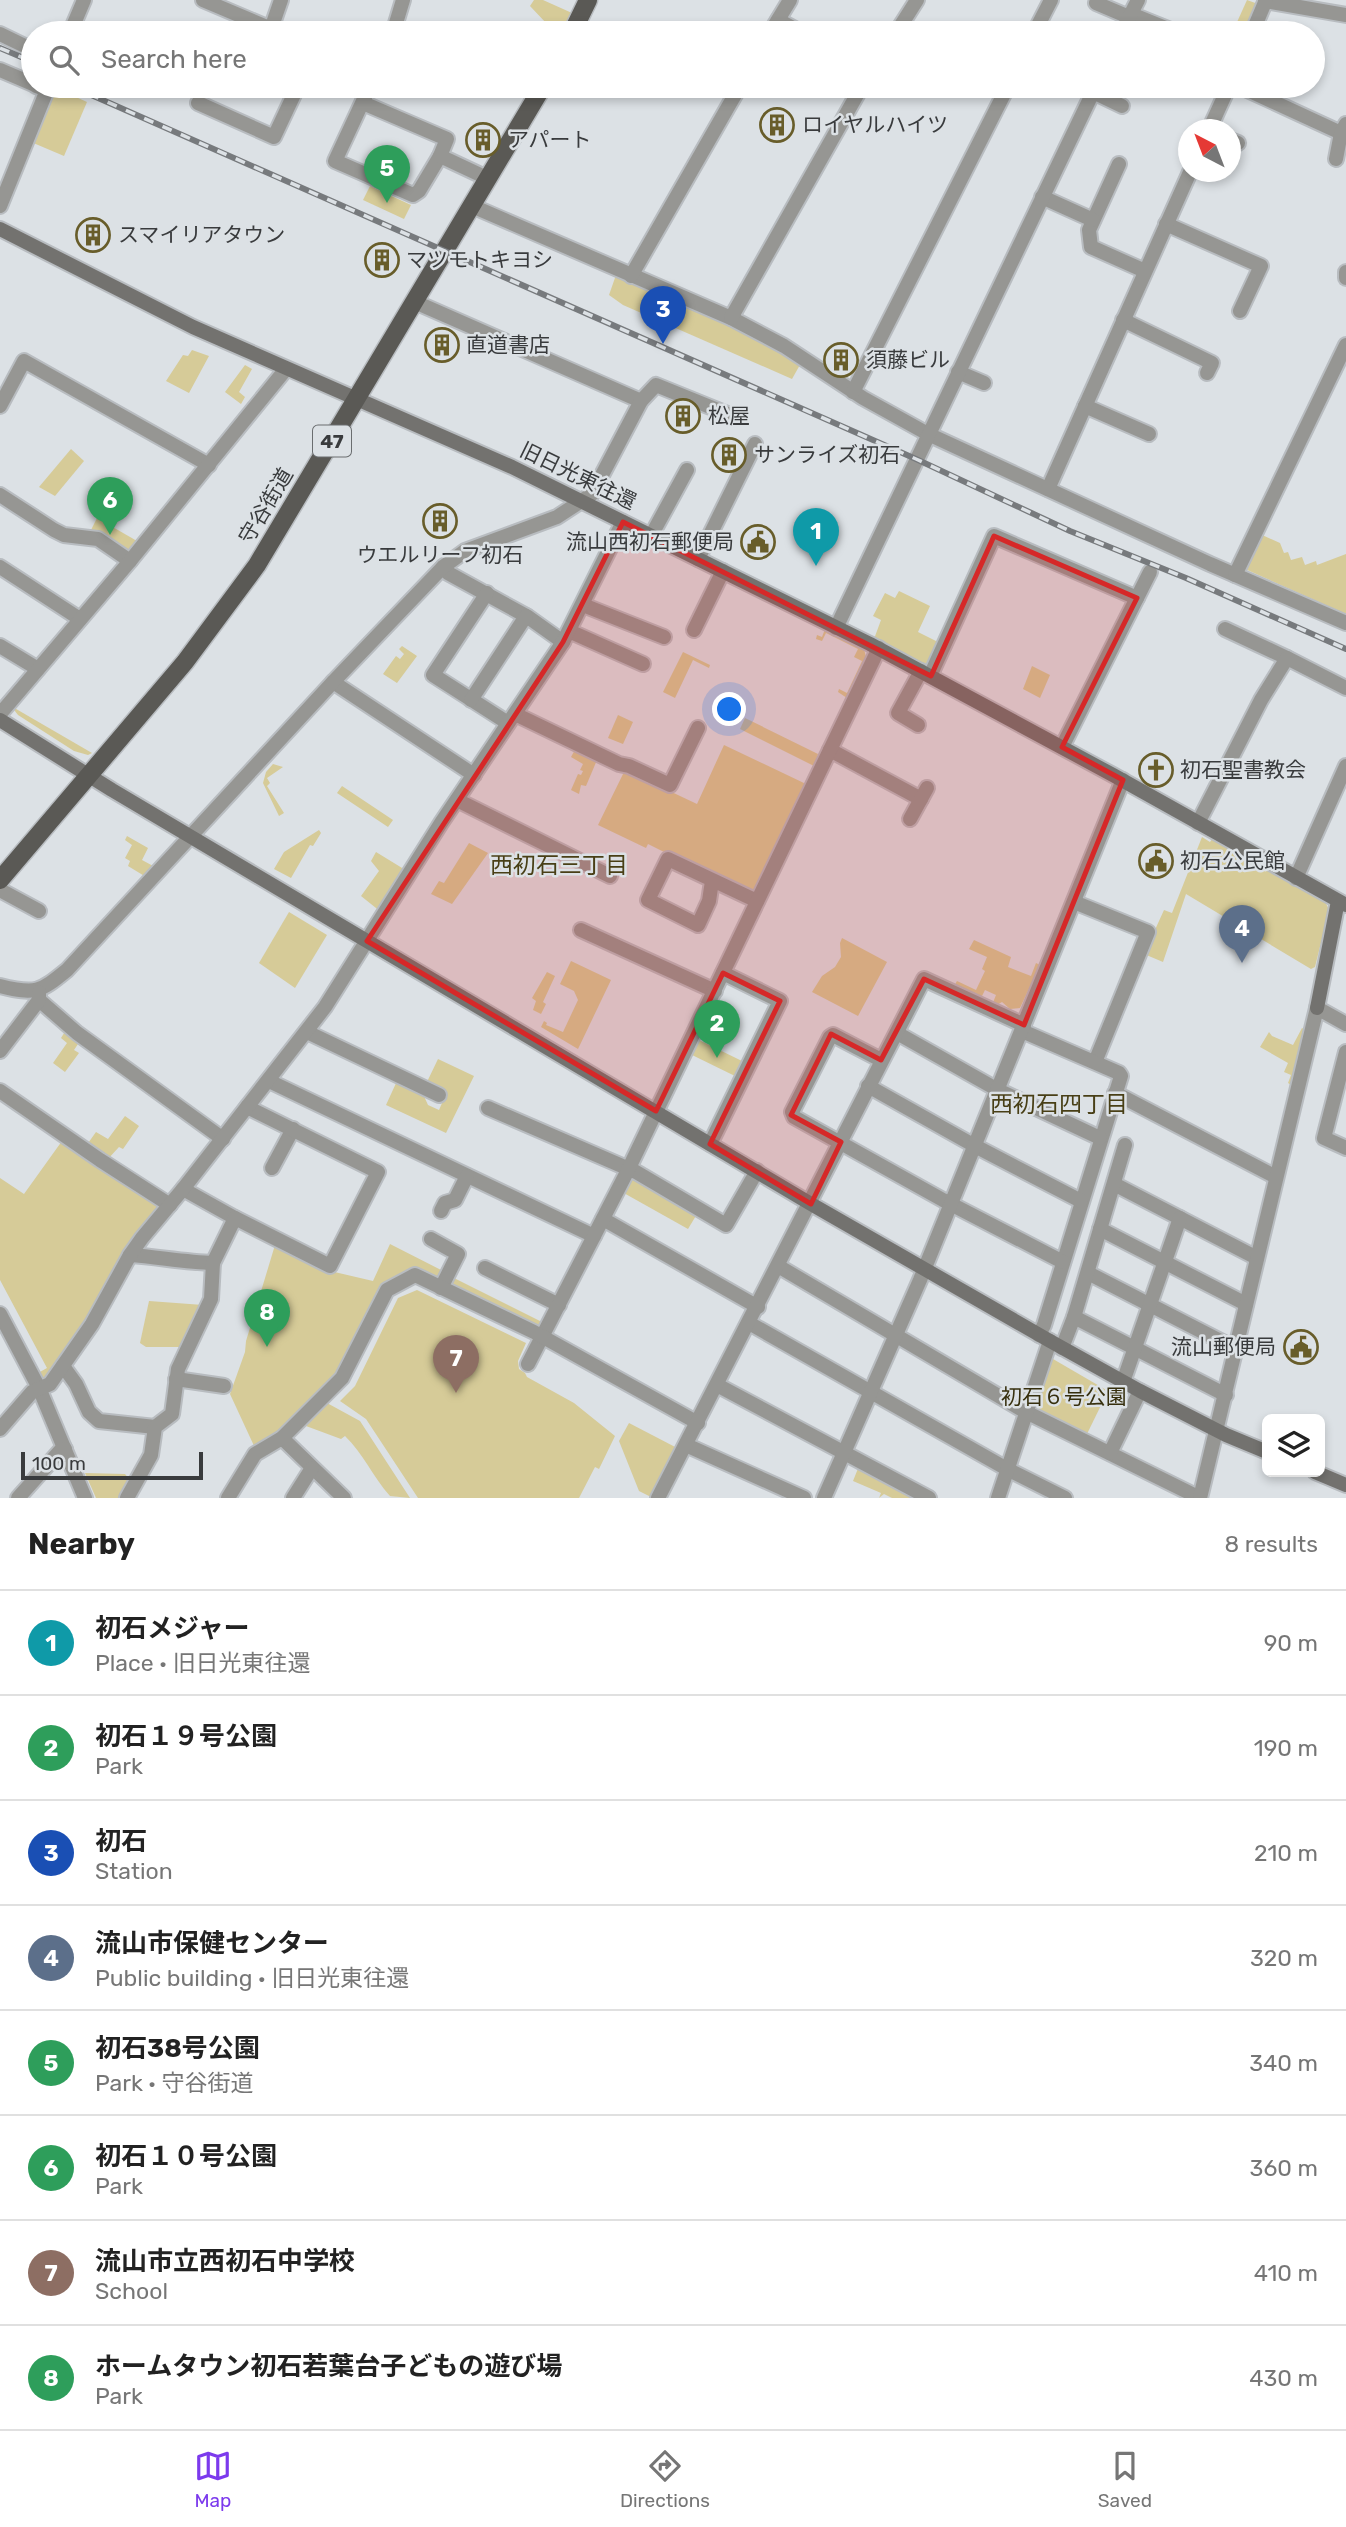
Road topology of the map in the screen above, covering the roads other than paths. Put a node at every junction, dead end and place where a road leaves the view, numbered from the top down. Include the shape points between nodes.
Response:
1 (83, 0) edge
2 (203, 0) edge
3 (281, 0) edge
4 (403, 0) edge
5 (588, 0) edge
6 (790, 0) edge
7 (917, 0) edge
8 (1265, 0) edge
9 (1046, 2) edge
10 (1096, 3) dead end
11 (222, 4) edge
12 (1133, 10) edge
13 (1346, 15) edge
14 (778, 20) edge
15 (75, 21) edge
16 (256, 21) edge
17 (278, 21) edge
18 (397, 21) edge
19 (578, 21) edge
20 (904, 21) edge
21 (1039, 21) edge
22 (1155, 21) edge
23 (1257, 21) edge
24 (0, 34) edge
25 (21, 44) edge
26 (0, 70) edge
27 (21, 79) edge
28 (44, 98) edge
29 (292, 98) edge
30 (365, 98) edge
31 (537, 98) edge
32 (733, 98) edge
33 (856, 98) edge
34 (1002, 98) edge
35 (1090, 98) edge
36 (1109, 98) edge
37 (1224, 98) edge
38 (1269, 98) edge
39 (198, 103) dead end
40 (363, 103) junction
41 (1122, 106) dead end
42 (1214, 119) edge
43 (1343, 128) edge
44 (440, 156) junction
45 (1336, 159) dead end
46 (1119, 164) dead end
47 (489, 179) junction
48 (1185, 182) edge
49 (1042, 197) junction
50 (0, 206) edge
51 (472, 206) junction
52 (1093, 220) junction
53 (1166, 224) junction
54 (0, 229) edge
55 (1145, 271) junction
56 (1346, 272) edge
57 (631, 276) junction
58 (1346, 278) edge
59 (415, 302) junction
60 (1240, 311) dead end
61 (731, 318) junction
62 (1123, 320) junction
63 (1346, 345) edge
64 (286, 369) junction
65 (958, 372) junction
66 (1207, 373) dead end
67 (984, 383) dead end
68 (853, 391) junction
69 (357, 398) junction
70 (641, 401) junction
71 (0, 406) edge
72 (1085, 406) junction
73 (730, 415) dead end
74 (928, 433) junction
75 (1149, 434) dead end
76 (755, 444) dead end
77 (209, 465) junction
78 (687, 470) dead end
79 (1048, 489) junction
80 (0, 495) edge
81 (581, 502) junction
82 (623, 522) junction
83 (651, 536) junction
84 (698, 559) junction
85 (130, 561) junction
86 (0, 567) edge
87 (443, 567) junction
88 (723, 571) junction
89 (1150, 572) dead end
90 (1236, 575) junction
91 (486, 593) junction
92 (1137, 598) junction
93 (583, 605) junction
94 (526, 615) junction
95 (80, 619) junction
96 (1346, 623) edge
97 (836, 628) junction
98 (1225, 629) dead end
99 (694, 630) dead end
100 (566, 636) junction
101 (664, 637) dead end
102 (0, 646) edge
103 (879, 648) junction
104 (1287, 658) junction
105 (643, 664) dead end
106 (38, 669) junction
107 (925, 673) junction
108 (333, 682) junction
109 (1346, 688) edge
110 (471, 700) junction
111 (0, 714) edge
112 (512, 718) junction
113 (0, 720) edge
114 (918, 725) dead end
115 (698, 727) dead end
116 (1062, 747) junction
117 (830, 750) junction
118 (1346, 766) edge
119 (474, 775) junction
120 (90, 777) junction
121 (1123, 780) junction
122 (457, 800) junction
123 (910, 819) dead end
124 (1198, 823) junction
125 (191, 837) junction
126 (610, 876) dead end
127 (1296, 878) junction
128 (0, 880) edge
129 (712, 881) junction
130 (0, 890) edge
131 (757, 901) junction
132 (1074, 902) junction
133 (1342, 903) edge
134 (39, 911) dead end
135 (581, 930) dead end
136 (367, 941) junction
137 (723, 973) junction
138 (0, 986) edge
139 (715, 991) junction
140 (39, 996) junction
141 (1317, 1008) junction
142 (1346, 1024) edge
143 (1023, 1028) junction
144 (307, 1032) junction
145 (897, 1033) junction
146 (0, 1051) edge
147 (1346, 1052) edge
148 (881, 1060) junction
149 (1095, 1062) junction
150 (269, 1080) junction
151 (868, 1086) junction
152 (998, 1090) junction
153 (0, 1091) edge
154 (1115, 1093) junction
155 (439, 1095) dead end
156 (247, 1107) junction
157 (488, 1108) dead end
158 (656, 1111) junction
159 (293, 1129) junction
160 (1100, 1138) junction
161 (223, 1139) junction
162 (841, 1142) junction
163 (710, 1144) junction
164 (1125, 1145) dead end
165 (975, 1146) junction
166 (1346, 1148) edge
167 (272, 1168) dead end
168 (628, 1170) junction
169 (757, 1171) junction
170 (467, 1176) junction
171 (1276, 1177) junction
172 (1114, 1184) junction
173 (183, 1189) junction
174 (1081, 1201) junction
175 (951, 1203) junction
176 (811, 1204) junction
177 (170, 1205) junction
178 (441, 1211) dead end
179 (235, 1218) junction
180 (1180, 1218) junction
181 (603, 1219) junction
182 (1100, 1229) junction
183 (594, 1236) junction
184 (431, 1239) dead end
185 (130, 1255) junction
186 (1256, 1258) junction
187 (1063, 1262) junction
188 (1164, 1263) junction
189 (214, 1264) junction
190 (778, 1266) junction
191 (485, 1268) dead end
192 (924, 1269) junction
193 (1088, 1273) junction
194 (441, 1287) junction
195 (1246, 1304) junction
196 (559, 1305) junction
197 (1150, 1306) junction
198 (758, 1307) junction
199 (0, 1314) edge
200 (1074, 1317) junction
201 (749, 1324) junction
202 (896, 1335) junction
203 (5, 1336) edge
204 (543, 1338) junction
205 (1050, 1341) junction
206 (1135, 1349) junction
207 (1236, 1349) junction
208 (528, 1364) dead end
209 (64, 1366) junction
210 (176, 1379) junction
211 (1123, 1382) junction
212 (718, 1385) junction
213 (224, 1386) dead end
214 (39, 1388) junction
215 (1140, 1391) junction
216 (871, 1392) junction
217 (1226, 1395) junction
218 (1026, 1412) junction
219 (698, 1423) junction
220 (155, 1427) junction
221 (0, 1429) edge
222 (1217, 1431) junction
223 (282, 1438) junction
224 (686, 1444) junction
225 (65, 1449) junction
226 (1262, 1450) edge
227 (845, 1452) junction
228 (1110, 1453) junction
229 (312, 1468) junction
230 (1007, 1469) junction
231 (1325, 1476) edge
232 (1346, 1485) edge
233 (18, 1498) edge
234 (85, 1498) edge
235 (127, 1498) edge
236 (228, 1498) edge
237 (293, 1498) edge
238 (344, 1498) edge
239 (658, 1498) edge
240 (804, 1498) edge
241 (824, 1498) edge
242 (929, 1498) edge
243 (998, 1498) edge
244 (1065, 1498) edge
245 (1200, 1498) edge

1 - 15 street
2 - 11 street
3 - 17 street
4 - 18 street
5 - 19 main road
6 - 14 street
7 - 20 street
8 - 13 street
8 - 23 street
9 - 21 street
10 - 12 street
11 - 16 street
12 - 22 street
24 - 25 street
26 - 27 street
28 - 50 street
29 - 39 street via 274,137
30 - 40 street
31 - 47 main road, 守谷街道 / 47
32 - 57 street
33 - 61 street
34 - 68 street
35 - 49 street
36 - 41 street
37 - 42 street
38 - 43 street
40 - 44 street via 447,139
40 - 44 street via 335,161 413,195
43 - 45 street
44 - 47 street
46 - 52 street
47 - 51 main road, 守谷街道 / 47
48 - 53 street
49 - 52 street
49 - 65 street
51 - 57 street
51 - 59 main road, 守谷街道 / 47
52 - 55 street via 1091,247
53 - 55 street
53 - 60 street via 1261,266
54 - 64 street, 旧日光東往還 via 183,323
55 - 62 street
56 - 58 street
57 - 61 street
59 - 69 main road, 守谷街道 / 47
59 - 70 street
61 - 68 street
62 - 66 street via 1212,363
62 - 72 street
63 - 90 street
64 - 69 street, 旧日光東往還
64 - 77 street
65 - 67 street
65 - 74 street
68 - 74 street
69 - 81 street, 旧日光東往還
69 - 120 main road, 守谷街道 / 47 via 257,565 186,662
70 - 73 street via 656,385
70 - 81 street via 592,494
71 - 77 street via 24,361
72 - 75 street
72 - 79 street
74 - 79 street
74 - 97 street
76 - 84 street
77 - 85 street
78 - 83 street
79 - 90 street
80 - 85 street via 54,530 99,539
81 - 82 street, 旧日光東往還
81 - 87 street via 557,517 484,542
82 - 83 street, 旧日光東往還
82 - 93 street
83 - 84 street, 旧日光東往還
84 - 88 street, 旧日光東往還
85 - 95 street
86 - 95 street
87 - 91 street
87 - 108 street
88 - 97 street, 旧日光東往還
88 - 99 street
89 - 92 street
90 - 96 street
91 - 94 street
91 - 110 street via 433,675
92 - 107 street via 994,536
92 - 116 street
93 - 100 street
93 - 101 street
94 - 100 street
94 - 110 street
95 - 106 street
97 - 103 street, 旧日光東往還
98 - 104 street
100 - 105 street
100 - 112 street
102 - 106 street
103 - 107 street, 旧日光東往還
103 - 117 street
104 - 109 street
104 - 124 street
106 - 111 street
107 - 114 street via 898,713
107 - 116 street, 旧日光東往還
108 - 119 street
108 - 125 street
110 - 112 street
112 - 115 street via 670,785
112 - 119 street
113 - 120 street
116 - 121 street, 旧日光東往還
117 - 123 street via 924,794
117 - 131 street
118 - 127 street
119 - 122 street
120 - 125 street
120 - 128 main road, 守谷街道 / 47
121 - 124 street, 旧日光東往還
121 - 132 street
122 - 126 street
122 - 136 street
124 - 127 street, 旧日光東往還
125 - 136 street
125 - 140 street
127 - 133 street, 旧日光東往還
129 - 129 street via 668,859 648,900 698,925
129 - 131 street
130 - 134 street
131 - 137 street
132 - 143 street
132 - 149 street via 1148,932
133 - 141 street
135 - 139 street
136 - 144 street
136 - 158 street
137 - 139 street
137 - 163 street via 780,1001
138 - 140 street
139 - 158 street
140 - 146 street
140 - 161 street via 77,1032
141 - 142 street
141 - 171 street
143 - 145 street via 924,979
143 - 149 street
143 - 152 street
144 - 150 street
144 - 155 street
145 - 148 street
145 - 152 street
147 - 166 street via 1324,1138
148 - 151 street
148 - 162 street via 830,1037 792,1112
149 - 154 street via 1121,1076
150 - 156 street
150 - 170 street
151 - 162 street
151 - 165 street
152 - 160 street
152 - 165 street
153 - 177 street
154 - 160 street
154 - 171 street
156 - 159 street
156 - 161 street
157 - 168 street
158 - 163 street
158 - 168 street
159 - 167 street
159 - 179 street via 378,1172 330,1266
160 - 174 street
161 - 173 street
162 - 175 street
162 - 176 street
163 - 169 street
164 - 172 street
165 - 174 street
165 - 175 street
168 - 169 street via 726,1225
168 - 181 street
169 - 176 street
170 - 178 street via 455,1200 445,1203
170 - 183 street
171 - 186 street
172 - 180 street
172 - 182 street
173 - 177 street
173 - 179 street
174 - 187 street
175 - 187 street
175 - 192 street
176 - 190 street
176 - 192 street
177 - 185 street
179 - 189 street
180 - 186 street
180 - 188 street
181 - 183 street
181 - 198 street
182 - 188 street
182 - 193 street
183 - 196 street
184 - 194 street via 458,1254
185 - 189 street
185 - 209 street
186 - 195 street
187 - 205 street
188 - 195 street
188 - 197 street
189 - 210 street via 211,1299
190 - 198 street
190 - 202 street
191 - 196 street
192 - 202 street
192 - 205 street
193 - 197 street
193 - 200 street
194 - 204 street
194 - 223 street via 415,1275 387,1290 342,1378
195 - 207 street
196 - 204 street
197 - 206 street
197 - 207 street
198 - 201 street
199 - 203 street
200 - 205 street
200 - 206 street
201 - 212 street
201 - 216 street
202 - 216 street
202 - 218 street
203 - 214 street
204 - 208 street
204 - 219 street
205 - 211 street
205 - 218 street
206 - 211 street
206 - 217 street
207 - 217 street
209 - 214 street via 50,1384
209 - 220 street via 89,1412 99,1421
210 - 213 street
210 - 220 street via 172,1414
211 - 215 street
212 - 219 street
212 - 227 street
214 - 221 street
214 - 225 street
215 - 222 street
215 - 228 street
216 - 227 street
216 - 230 street
217 - 222 street
218 - 228 street
218 - 230 street
219 - 224 street
220 - 235 street via 151,1455
222 - 226 street
222 - 245 street
223 - 229 street
223 - 236 street via 255,1454
224 - 239 street
224 - 240 street
225 - 233 street
225 - 234 street
227 - 241 street
227 - 242 street
228 - 245 street
229 - 237 street
229 - 238 street
230 - 243 street
230 - 244 street
231 - 232 street

